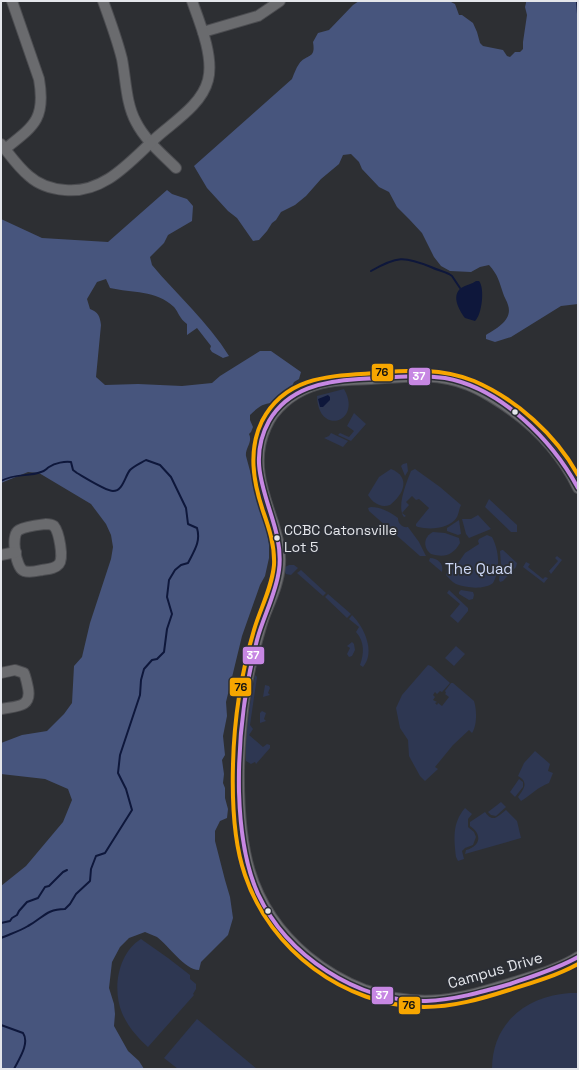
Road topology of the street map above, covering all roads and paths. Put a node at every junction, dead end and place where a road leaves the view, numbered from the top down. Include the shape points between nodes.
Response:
1 (12, 1) edge
2 (103, 1) edge
3 (192, 1) edge
4 (280, 1) edge
5 (203, 32) junction
6 (151, 143) junction
7 (3, 147) edge
8 (176, 168) dead end
9 (578, 488) edge
10 (16, 552) junction
11 (1, 554) edge
12 (1, 673) edge
13 (1, 709) edge
14 (578, 957) edge

1 - 7 street via 42,93 40,114 35,123 28,131
2 - 6 street via 117,40 132,113 141,131
3 - 5 street
4 - 5 street via 258,16
5 - 6 street via 209,68 204,90 193,105
6 - 7 street via 115,176 95,187 72,191 58,190 37,182 21,169
6 - 8 street
9 - 14 street, Campus Drive via 563,462 537,431 516,412 468,384 423,376 335,381 310,386 284,403 272,415 265,428 259,450 258,469 261,487 278,541 280,563 276,587 257,641 246,685 241,719 239,781 244,851 251,877 263,903 287,938 315,962 356,987 398,998 436,1001 486,991 557,968
10 - 10 street via 20,568 24,571 54,568 59,565 62,555 55,527 46,524 18,530 14,539
10 - 11 street
12 - 13 street via 16,670 24,673 30,695 23,705

